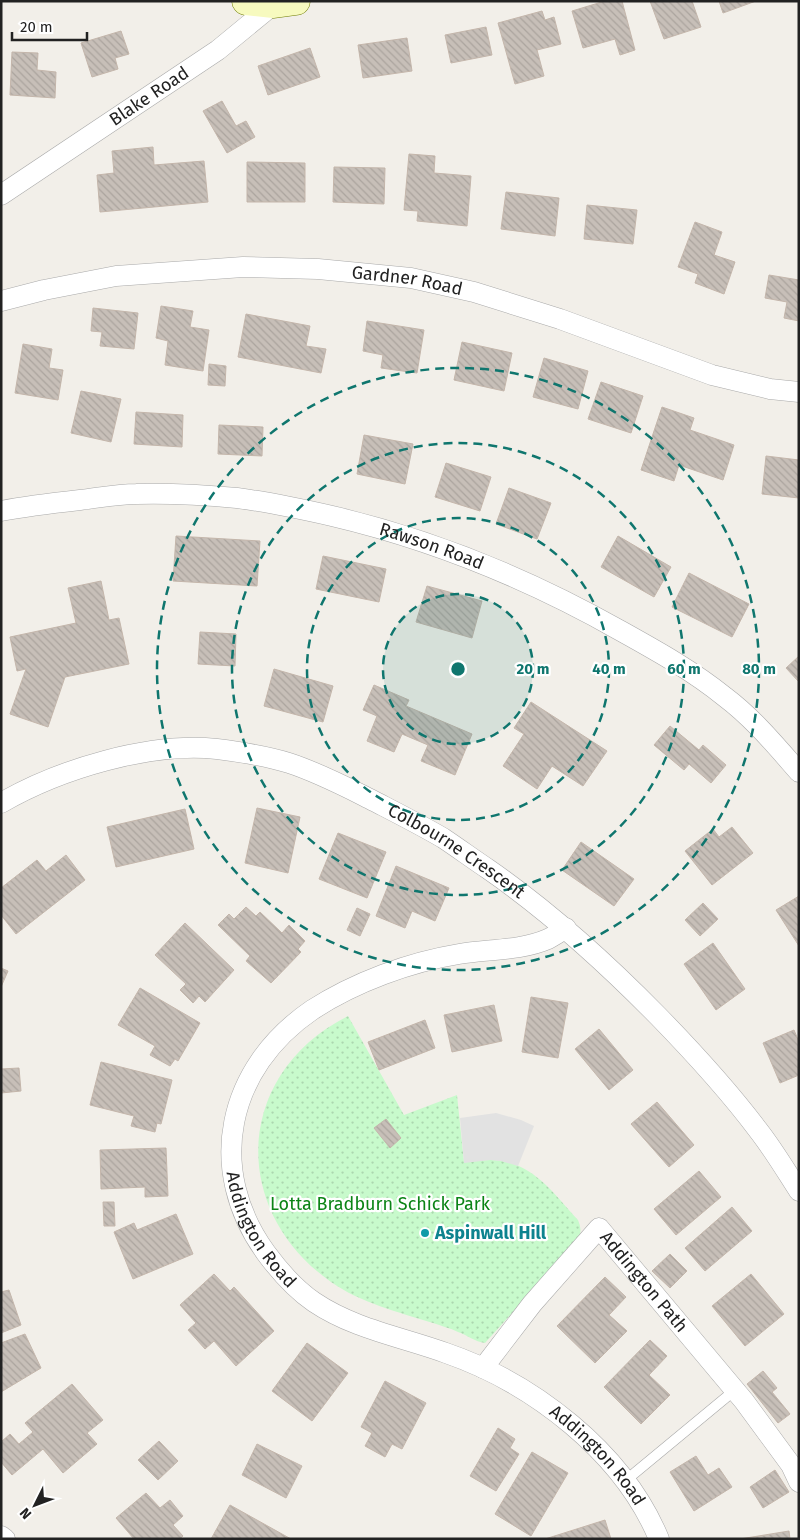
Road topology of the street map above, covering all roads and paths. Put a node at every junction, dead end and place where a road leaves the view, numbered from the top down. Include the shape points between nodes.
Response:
1 (246, 1) edge
2 (285, 2) edge
3 (1, 195) edge
4 (1, 301) edge
5 (799, 392) edge
6 (1, 511) edge
7 (799, 772) edge
8 (1, 803) edge
9 (566, 928) junction
10 (799, 1191) edge
11 (483, 1368) junction
12 (735, 1390) junction
13 (625, 1481) junction
14 (799, 1482) edge
15 (1, 1536) edge
16 (5, 1539) edge
17 (659, 1539) edge

1 - 2 street
2 - 3 street, Blake Road
4 - 5 street, Gardner Road via 116,276 243,266 411,278 474,292 560,319 712,375 770,389
6 - 7 street, Rawson Road via 134,494 205,496 290,506 406,536 534,586 680,664 726,697
8 - 9 street, Colbourne Crescent via 56,777 136,754 199,748 267,757 314,773 423,826 498,876
9 - 10 street, Colbourne Crescent via 684,1043 760,1132
9 - 11 street, Addington Road via 527,945 458,954 404,967 310,1011 261,1060 244,1089 234,1122 230,1155 236,1194 254,1235 288,1280 312,1301 350,1322
11 - 12 street, Addington Path via 532,1304 599,1228
11 - 13 street, Addington Road via 556,1412 588,1440
12 - 13 lane
12 - 14 street, Addington Path via 791,1465
13 - 17 street, Addington Road via 647,1513
15 - 16 street

